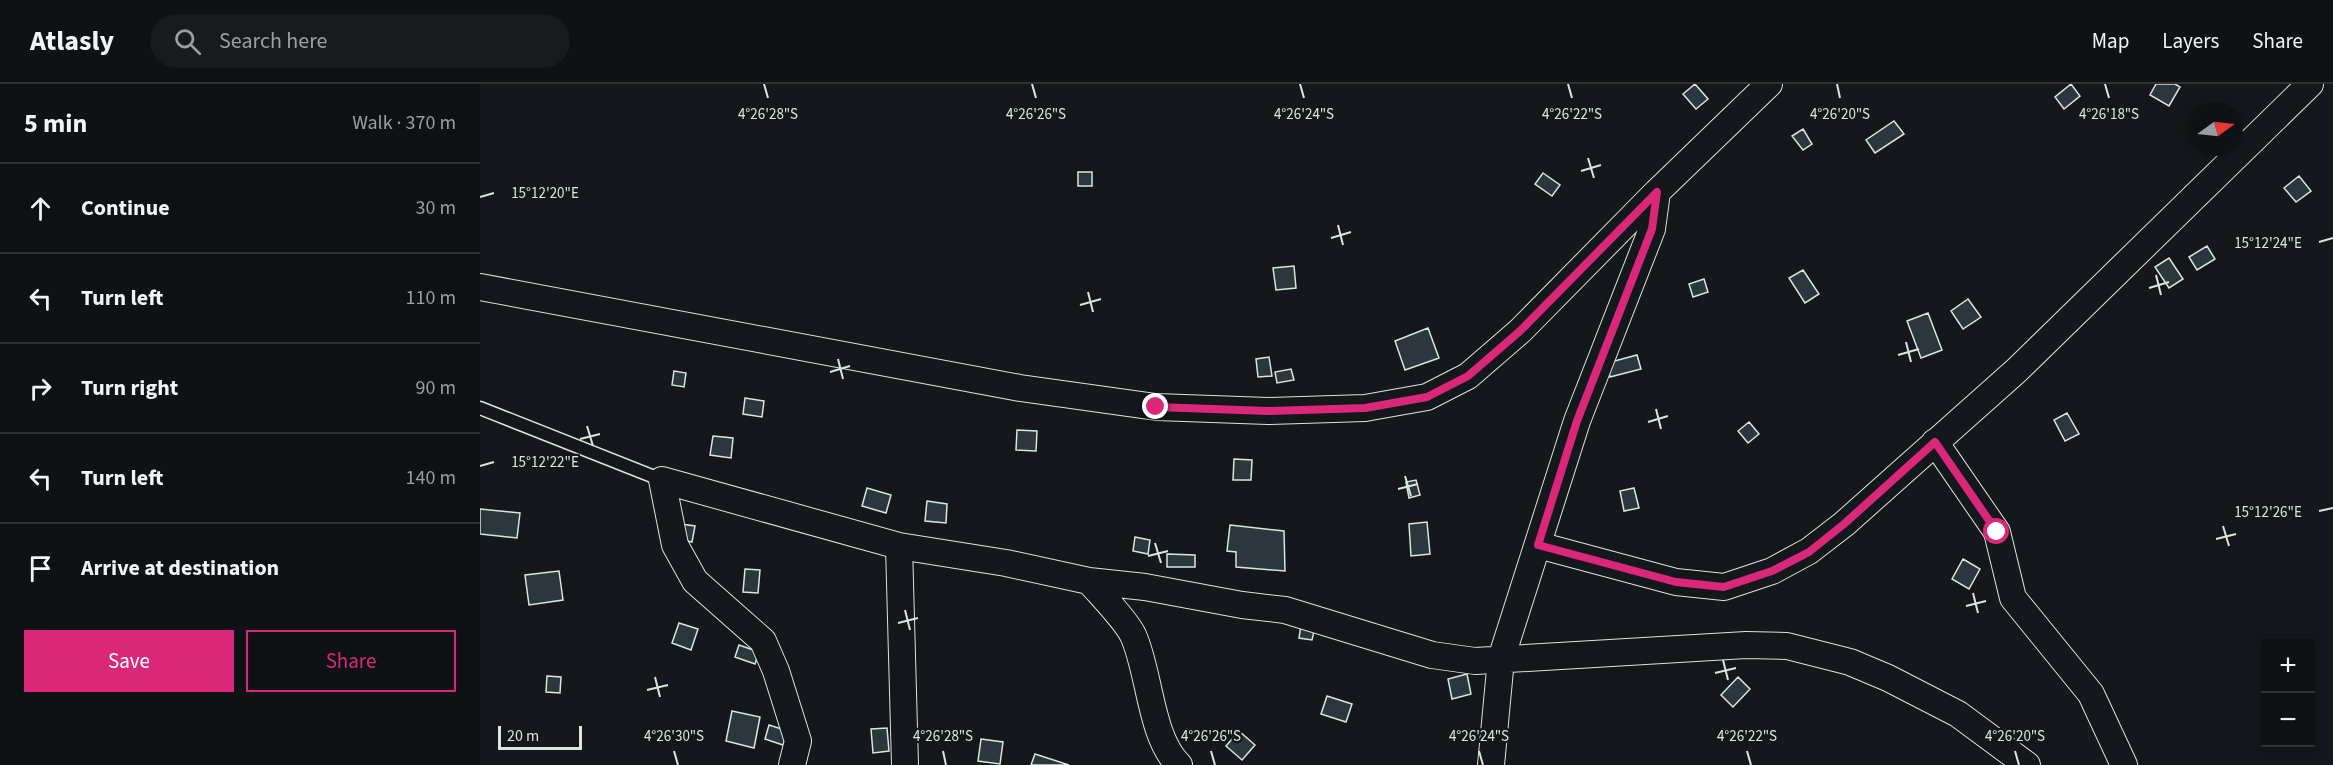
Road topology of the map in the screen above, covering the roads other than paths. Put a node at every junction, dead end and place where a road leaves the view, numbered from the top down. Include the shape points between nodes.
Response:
1 (1769, 84) edge
2 (2310, 84) edge
3 (1657, 192) junction
4 (480, 287) edge
5 (480, 408) edge
6 (1935, 442) junction
7 (662, 480) junction
8 (1538, 545) junction
9 (899, 546) junction
10 (1089, 580) junction
11 (1501, 659) junction
12 (792, 765) edge
13 (905, 765) edge
14 (1179, 765) edge
15 (1491, 765) edge
16 (2027, 765) edge
17 (2124, 765) edge

1 - 3 street
2 - 6 street via 2017,370
3 - 4 street via 1520,331 1468,376 1427,397 1365,408 1268,411 1156,407 1020,388
3 - 8 street via 1652,229 1577,421
5 - 7 lane
6 - 8 street via 1809,552 1772,571 1724,587 1676,582
6 - 17 street via 1997,532 2013,598 2091,694
7 - 9 street
7 - 12 street via 675,545 696,581 763,641 798,741
8 - 11 street
9 - 10 street
9 - 13 street
10 - 11 street via 1302,613 1432,655 1475,661
10 - 14 street via 1132,634 1161,735 1169,756
11 - 15 street
11 - 16 street via 1787,646 1850,662 1922,694 1959,714

